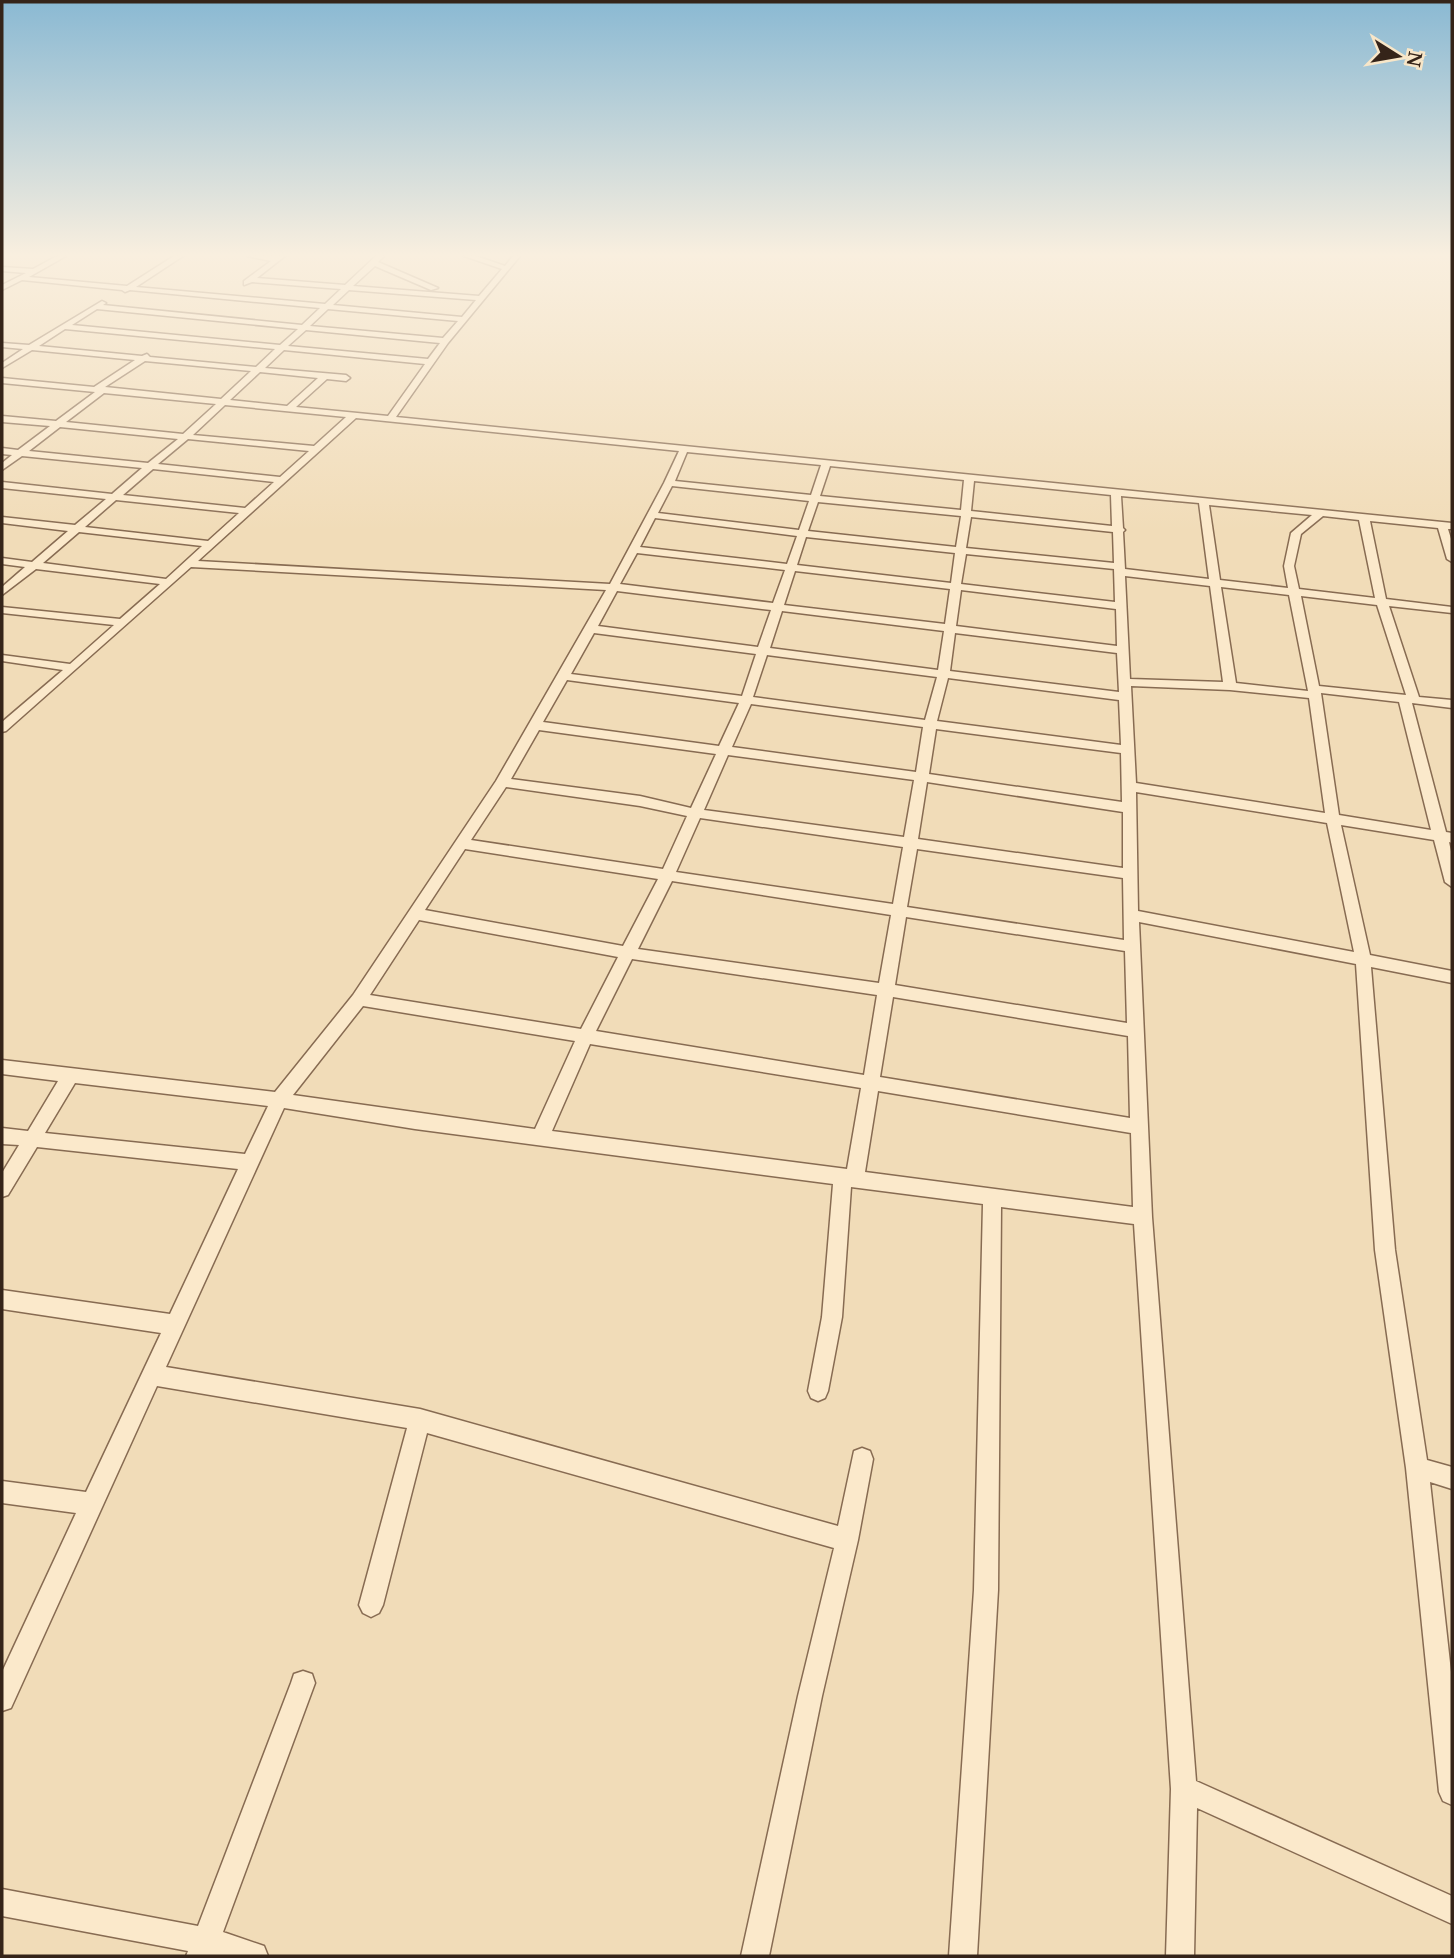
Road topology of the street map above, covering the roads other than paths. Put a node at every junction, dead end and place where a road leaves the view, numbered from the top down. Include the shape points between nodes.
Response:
1 (25, 347) edge
2 (283, 347) edge
3 (287, 347) edge
4 (441, 347) edge
5 (31, 348) junction
6 (155, 351) dead end
7 (145, 358) junction
8 (432, 362) junction
9 (2, 366) edge
10 (259, 371) junction
11 (325, 376) junction
12 (346, 378) dead end
13 (2, 380) edge
14 (100, 389) junction
15 (224, 402) junction
16 (289, 409) junction
17 (353, 416) junction
18 (391, 418) junction
19 (2, 419) edge
20 (57, 425) junction
21 (184, 438) junction
22 (316, 449) junction
23 (684, 449) junction
24 (2, 451) edge
25 (19, 453) junction
26 (827, 464) junction
27 (2, 467) edge
28 (150, 467) junction
29 (969, 478) junction
30 (281, 480) junction
31 (669, 483) junction
32 (2, 485) edge
33 (1116, 494) junction
34 (114, 497) junction
35 (817, 498) junction
36 (1204, 503) junction
37 (245, 511) junction
38 (1320, 513) junction
39 (967, 514) junction
40 (652, 515) junction
41 (1364, 518) junction
42 (2, 520) edge
43 (1447, 526) edge
44 (76, 529) junction
45 (1120, 530) junction
46 (804, 534) junction
47 (209, 544) junction
48 (634, 548) junction
49 (959, 550) junction
50 (1452, 559) edge
51 (2, 561) edge
52 (189, 564) junction
53 (34, 565) junction
54 (792, 568) junction
55 (1121, 569) junction
56 (167, 582) junction
57 (1215, 583) junction
58 (614, 587) junction
59 (954, 587) junction
60 (2, 592) edge
61 (1296, 592) junction
62 (1381, 600) junction
63 (1122, 606) junction
64 (778, 607) junction
65 (2, 610) edge
66 (1452, 611) edge
67 (123, 623) junction
68 (948, 628) junction
69 (591, 629) junction
70 (1124, 650) junction
71 (763, 651) junction
72 (2, 658) edge
73 (73, 668) junction
74 (943, 675) junction
75 (562, 676) junction
76 (1230, 686) junction
77 (1125, 690) junction
78 (1315, 692) junction
79 (1409, 699) junction
80 (746, 701) junction
81 (1452, 704) edge
82 (2, 713) edge
83 (17, 715) junction
84 (533, 725) junction
85 (930, 725) junction
86 (2, 729) edge
87 (724, 750) junction
88 (1127, 750) junction
89 (922, 777) junction
90 (502, 782) junction
91 (1129, 786) junction
92 (1129, 808) junction
93 (695, 813) junction
94 (1334, 818) junction
95 (1446, 837) edge
96 (911, 843) junction
97 (463, 844) junction
98 (1131, 874) junction
99 (667, 876) junction
100 (1452, 882) edge
101 (900, 911) junction
102 (416, 914) junction
103 (1131, 915) junction
104 (1134, 947) junction
105 (628, 953) junction
106 (1363, 959) junction
107 (1452, 978) edge
108 (886, 989) junction
109 (359, 999) junction
110 (1137, 1031) junction
111 (586, 1035) junction
112 (2, 1067) edge
113 (71, 1075) junction
114 (871, 1081) junction
115 (279, 1100) junction
116 (1140, 1126) junction
117 (2, 1136) edge
118 (541, 1136) junction
119 (34, 1139) junction
120 (249, 1163) junction
121 (849, 1177) junction
122 (2, 1189) edge
123 (992, 1196) junction
124 (1143, 1217) junction
125 (2, 1299) edge
126 (174, 1325) junction
127 (152, 1375) junction
128 (818, 1391) dead end
129 (420, 1420) junction
130 (862, 1459) dead end
131 (1417, 1468) junction
132 (1452, 1478) edge
133 (2, 1492) edge
134 (90, 1504) junction
135 (847, 1540) junction
136 (371, 1605) dead end
137 (303, 1683) dead end
138 (2, 1699) edge
139 (1184, 1789) junction
140 (1452, 1792) edge
141 (2, 1903) edge
142 (1452, 1910) edge
143 (203, 1949) edge
144 (254, 1956) edge
145 (755, 1956) edge
146 (963, 1956) edge
147 (1180, 1956) edge

1 - 5 street
2 - 10 street
3 - 8 street
4 - 8 street
5 - 7 street
5 - 9 street
6 - 7 street
7 - 10 street
7 - 14 street
8 - 18 street
10 - 11 street
10 - 15 street
11 - 12 street
11 - 16 street
13 - 14 street
14 - 15 street
14 - 20 street
15 - 16 street
15 - 21 street
16 - 17 street
17 - 18 street
17 - 22 street
18 - 23 street
19 - 20 street
20 - 21 street
20 - 25 street
21 - 22 street
21 - 28 street
22 - 30 street
23 - 26 street
23 - 31 street
24 - 25 street
25 - 27 street
25 - 28 street
26 - 29 street
26 - 35 street
28 - 30 street
28 - 34 street
29 - 33 street
29 - 39 street
30 - 37 street
31 - 35 street
31 - 40 street
32 - 34 street
33 - 36 street
33 - 45 street
34 - 37 street
34 - 44 street
35 - 39 street
35 - 46 street
36 - 38 street
36 - 57 street
37 - 47 street
38 - 41 street
38 - 61 street via 1296,533 1289,566
39 - 45 street
39 - 49 street
40 - 46 street
40 - 48 street
41 - 43 street
41 - 62 street
42 - 44 street
43 - 50 street
44 - 47 street
44 - 53 street
45 - 55 street
46 - 49 street
46 - 54 street
47 - 52 street
48 - 54 street
48 - 58 street
49 - 55 street
49 - 59 street
51 - 53 street
52 - 56 street
52 - 58 street
53 - 56 street
53 - 60 street
54 - 59 street
54 - 64 street
55 - 57 street
55 - 63 street
56 - 67 street
57 - 61 street
57 - 76 street
58 - 64 street
58 - 69 street
59 - 63 street
59 - 68 street
61 - 62 street
61 - 78 street
62 - 66 street
62 - 79 street
63 - 70 street
64 - 68 street
64 - 71 street
65 - 67 street
67 - 73 street
68 - 70 street
68 - 74 street
69 - 71 street
69 - 75 street
70 - 77 street
71 - 74 street
71 - 80 street
72 - 73 street
73 - 83 street
74 - 77 street
74 - 85 street
75 - 80 street
75 - 84 street
76 - 77 street
76 - 78 street
77 - 88 street
78 - 79 street
78 - 94 street
79 - 81 street
79 - 95 street
80 - 85 street
80 - 87 street
82 - 83 street
83 - 86 street
84 - 87 street
84 - 90 street
85 - 88 street
85 - 89 street
87 - 89 street
87 - 93 street
88 - 91 street
89 - 92 street
89 - 96 street
90 - 93 street
90 - 97 street
91 - 92 street
91 - 94 street
92 - 98 street
93 - 96 street
93 - 99 street
94 - 95 street
94 - 106 street
95 - 100 street
96 - 98 street
96 - 101 street
97 - 99 street
97 - 102 street
98 - 103 street
99 - 101 street
99 - 105 street
101 - 104 street
101 - 108 street
102 - 105 street
102 - 109 street
103 - 104 street
103 - 106 street
104 - 110 street
105 - 108 street
105 - 111 street
106 - 107 street
106 - 131 street via 1385,1250
108 - 110 street
108 - 114 street
109 - 111 street
109 - 115 street
110 - 116 street
111 - 114 street
111 - 118 street
112 - 113 street
113 - 115 street
113 - 119 street
114 - 116 street
114 - 121 street
115 - 118 street
115 - 120 street
116 - 124 street
117 - 119 street
118 - 121 street
119 - 120 street
119 - 122 street
120 - 126 street
121 - 123 street
121 - 128 street
123 - 124 street
123 - 146 street via 986,1590
124 - 139 street
125 - 126 street
126 - 127 street
127 - 129 street
127 - 134 street
129 - 135 street
129 - 136 street
130 - 135 street
131 - 132 street
131 - 140 street
133 - 134 street
134 - 138 street
135 - 145 street
137 - 143 street
139 - 142 street
139 - 147 street
141 - 143 street
143 - 144 street

